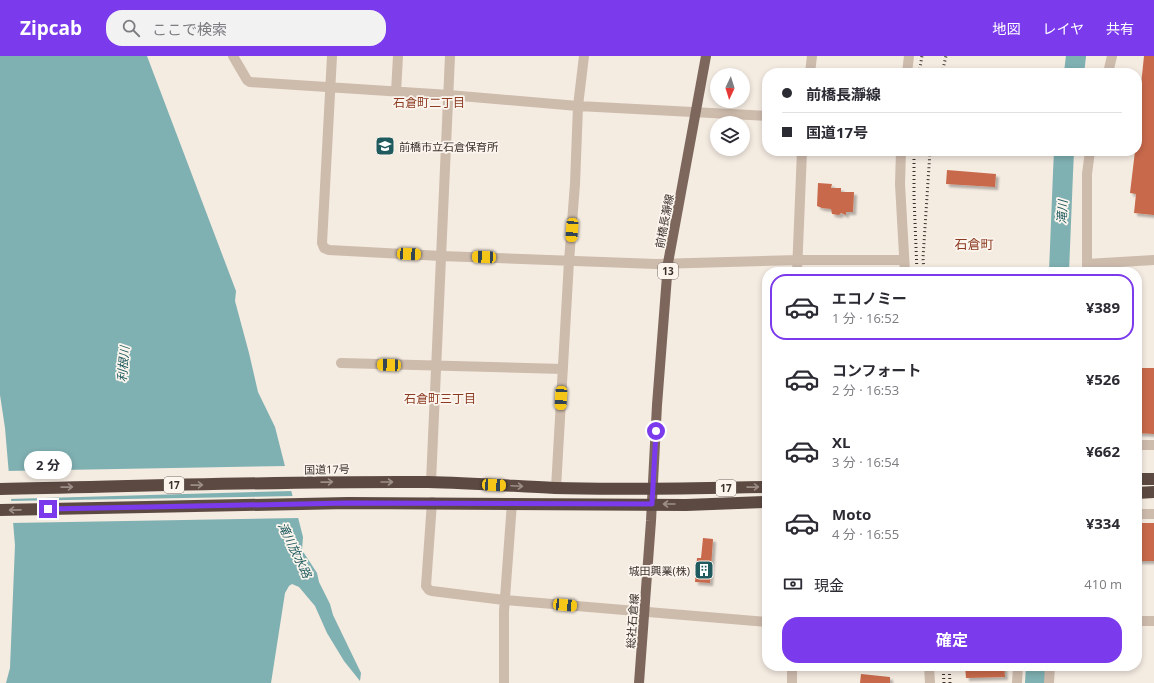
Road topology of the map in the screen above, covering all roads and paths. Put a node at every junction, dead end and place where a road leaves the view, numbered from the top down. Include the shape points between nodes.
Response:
1 (233, 56) edge
2 (332, 56) edge
3 (398, 56) edge
4 (450, 56) edge
5 (584, 56) edge
6 (706, 56) edge
7 (812, 56) edge
8 (909, 56) edge
9 (1112, 56) edge
10 (811, 68) edge
11 (908, 68) edge
12 (1109, 68) edge
13 (330, 87) junction
14 (396, 92) junction
15 (449, 95) junction
16 (578, 106) junction
17 (697, 112) junction
18 (762, 116) edge
19 (802, 156) edge
20 (901, 156) edge
21 (1089, 156) edge
22 (441, 256) junction
23 (797, 260) junction
24 (904, 260) junction
25 (1154, 260) edge
26 (569, 261) junction
27 (668, 263) junction
28 (797, 267) edge
29 (904, 267) edge
30 (1087, 267) edge
31 (1095, 267) edge
32 (341, 363) dead end
33 (437, 366) junction
34 (563, 369) junction
35 (1154, 444) edge
36 (1142, 445) edge
37 (1142, 479) edge
38 (1154, 479) edge
39 (431, 482) junction
40 (762, 487) edge
41 (556, 488) junction
42 (0, 489) edge
43 (654, 489) junction
44 (1154, 492) edge
45 (1142, 493) edge
46 (432, 502) junction
47 (762, 502) edge
48 (512, 503) junction
49 (652, 504) junction
50 (0, 510) edge
51 (1142, 514) edge
52 (1154, 514) edge
53 (504, 600) junction
54 (644, 612) junction
55 (1142, 621) edge
56 (1154, 621) edge
57 (762, 622) edge
58 (792, 671) edge
59 (929, 671) edge
60 (1018, 671) edge
61 (1050, 671) edge
62 (504, 683) edge
63 (639, 683) edge
64 (792, 683) edge
65 (930, 683) edge
66 (1017, 683) edge
67 (1049, 683) edge

1 - 13 street via 250,82
2 - 13 street
3 - 14 street
4 - 15 street
5 - 16 street
6 - 17 main road, 前橋長瀞線 / 13
7 - 10 street
8 - 11 street
9 - 12 street
13 - 14 street
13 - 22 street via 322,243 324,248
14 - 15 street
15 - 16 street
15 - 22 street
16 - 17 street
16 - 26 street
17 - 18 street
17 - 27 main road, 前橋長瀞線 / 13
19 - 23 street
20 - 24 street
21 - 30 street
22 - 26 street
22 - 33 street
23 - 24 street
23 - 27 street
23 - 28 street
24 - 29 street
25 - 31 street
26 - 27 street
26 - 34 street
27 - 43 main road, 前橋長瀞線 / 13 via 657,405
32 - 33 street
33 - 34 street
33 - 39 street
34 - 41 street
35 - 36 street
37 - 38 highway
39 -> 41 highway, 国道17号 / 17
42 -> 39 highway, 国道17号 / 17
43 -> 40 highway, 17
41 - 43 highway, 国道17号 / 17
43 - 49 main road, 総社石倉線
44 - 45 highway
46 - 48 highway, 17
46 -> 50 highway, 17
46 - 53 street via 426,586 432,591
47 -> 49 highway, 17
48 - 49 highway, 17
48 - 53 street
49 - 54 main road, 総社石倉線
51 - 52 street
53 - 54 street
53 - 62 street
54 - 57 street
54 - 63 main road, 総社石倉線
55 - 56 street
58 - 64 street
59 - 65 street
60 - 66 street
61 - 67 street

